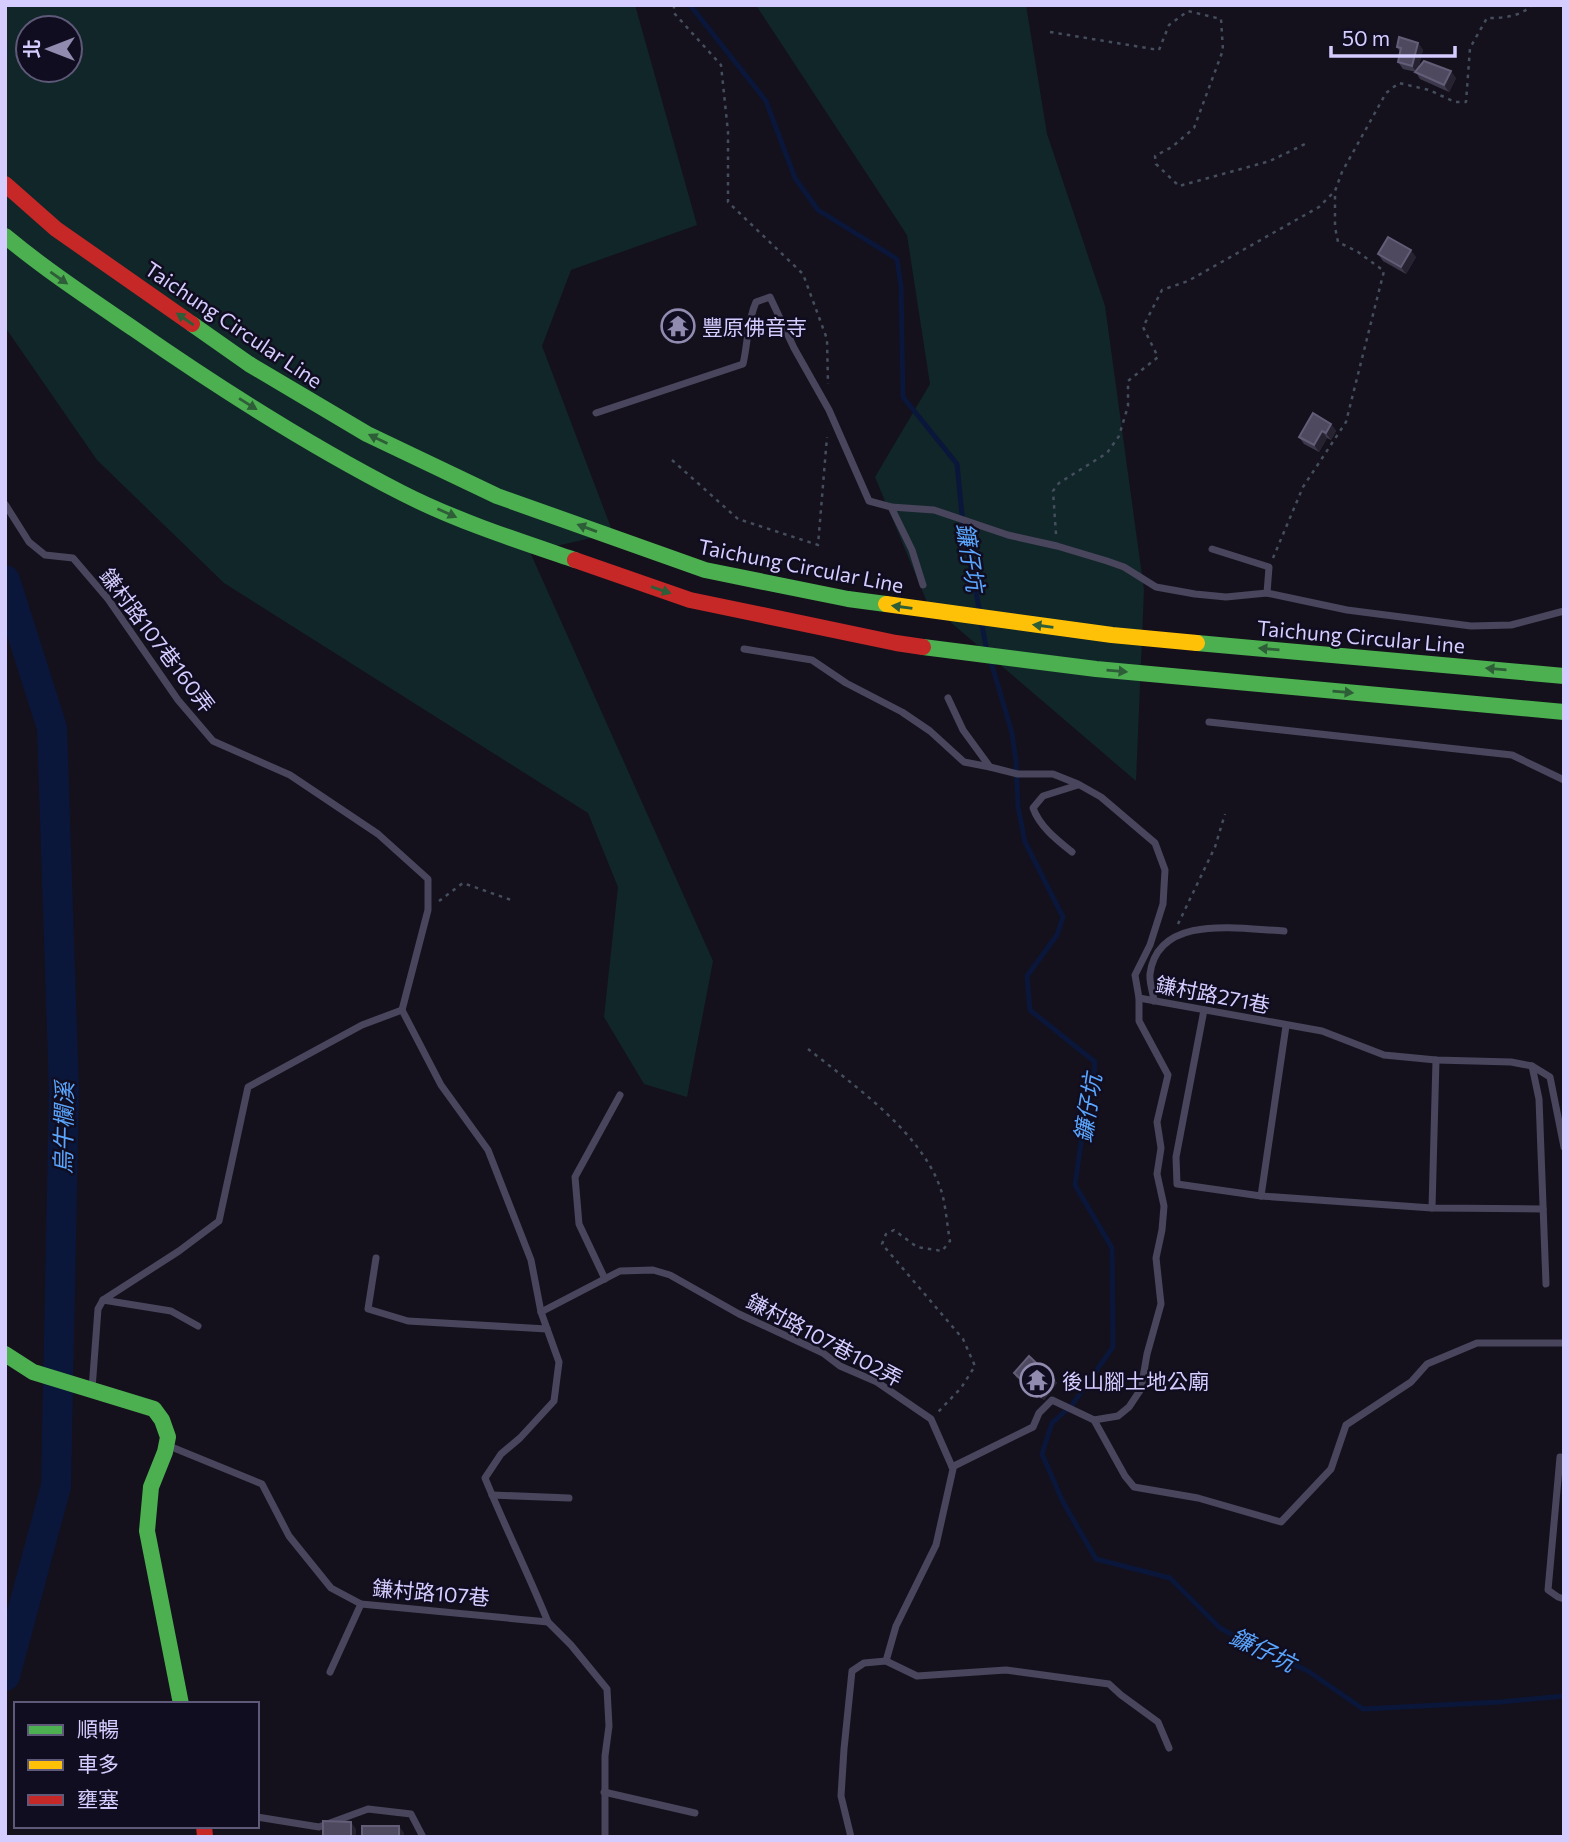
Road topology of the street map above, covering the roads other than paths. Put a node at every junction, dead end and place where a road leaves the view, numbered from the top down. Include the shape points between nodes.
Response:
1 (5, 184) edge
2 (5, 236) edge
3 (596, 413) dead end
4 (5, 504) edge
5 (891, 507) junction
6 (1212, 549) dead end
7 (923, 585) dead end
8 (1267, 593) junction
9 (1564, 611) edge
10 (744, 649) dead end
11 (1564, 676) edge
12 (948, 698) dead end
13 (1564, 712) edge
14 (1209, 722) dead end
15 (990, 767) junction
16 (1564, 780) edge
17 (1079, 785) junction
18 (1072, 852) dead end
19 (1284, 931) dead end
20 (1139, 998) junction
21 (1154, 1001) junction
22 (402, 1010) junction
23 (1204, 1010) junction
24 (1286, 1026) junction
25 (1436, 1060) junction
26 (1532, 1066) junction
27 (620, 1095) dead end
28 (1564, 1147) edge
29 (1261, 1196) junction
30 (1432, 1208) junction
31 (1543, 1209) junction
32 (376, 1258) dead end
33 (605, 1279) junction
34 (1546, 1284) dead end
35 (103, 1300) junction
36 (541, 1312) junction
37 (198, 1326) dead end
38 (547, 1329) junction
39 (1564, 1343) edge
40 (5, 1354) edge
41 (92, 1390) junction
42 (1094, 1420) junction
43 (169, 1446) junction
44 (1560, 1457) dead end
45 (952, 1467) junction
46 (492, 1495) junction
47 (569, 1498) dead end
48 (1564, 1598) edge
49 (361, 1604) junction
50 (548, 1622) junction
51 (886, 1661) junction
52 (330, 1672) dead end
53 (181, 1702) edge
54 (1169, 1748) dead end
55 (604, 1792) junction
56 (695, 1813) dead end
57 (259, 1817) edge
58 (423, 1837) edge
59 (605, 1837) edge
60 (850, 1837) edge

11 -> 1 main road, Taichung Circular Line via 1112,635 848,599 705,570 497,496 368,434 249,364 57,229
2 -> 13 main road via 190,368 402,493 483,529 690,600 896,643 1000,657
3 - 5 lane via 743,364 750,316 756,302 770,297 829,410 869,501
4 - 22 lane, 鎌村路107巷160弄 via 29,542 45,555 73,558 213,741 290,775 378,834 428,879 428,910
5 - 7 lane
5 - 8 lane via 934,510 1008,536 1057,546 1124,567 1156,587 1226,597
6 - 8 lane via 1269,567
8 - 9 lane via 1347,610 1471,626 1511,625
10 - 15 lane, 鎌村路271巷 via 812,660 902,712 964,762
12 - 15 lane via 962,730
14 - 16 lane via 1513,755
15 - 17 lane, 鎌村路271巷 via 1018,774 1053,774
17 - 18 lane via 1044,796 1033,808 1053,837
17 - 20 lane, 鎌村路271巷 via 1101,797 1155,843 1165,870 1163,904 1135,975
19 - 21 lane via 1207,928 1172,936 1158,949 1150,975
20 - 21 lane, 鎌村路271巷
20 - 42 lane via 1139,1021 1168,1075 1157,1122 1157,1174 1164,1206 1156,1258 1161,1304 1141,1389 1118,1416
21 - 23 lane, 鎌村路271巷
22 - 35 lane via 362,1025 248,1087 219,1221
22 - 36 lane via 441,1085 488,1150 531,1260
23 - 24 lane, 鎌村路271巷
23 - 29 lane via 1176,1157 1177,1184
24 - 25 lane, 鎌村路271巷 via 1322,1031 1384,1055
24 - 29 lane
25 - 26 lane, 鎌村路271巷
25 - 30 lane
26 - 28 lane via 1550,1077
26 - 31 lane via 1539,1099
27 - 33 lane via 575,1177 579,1224
29 - 30 lane
30 - 31 lane
31 - 34 lane
32 - 38 lane via 368,1309 408,1321
33 - 36 lane, 鎌村路107巷102弄
33 - 45 lane, 鎌村路107巷102弄 via 620,1272 653,1270 670,1275 877,1382 931,1419
35 - 37 lane via 170,1311
35 - 41 lane via 98,1309
36 - 38 lane
38 - 46 lane via 559,1362 554,1401 501,1454 485,1478
39 - 42 lane via 1477,1343 1427,1364 1411,1382 1346,1426 1331,1469 1281,1522 1198,1498 1134,1487
40 - 41 main road via 33,1372
41 - 43 main road via 154,1409 167,1424
42 - 45 lane via 1052,1400 1033,1427
43 - 49 lane, 鎌村路107巷 via 262,1484 289,1536 331,1588
43 - 53 main road via 153,1481 147,1531
44 - 48 lane via 1548,1590
45 - 51 lane via 936,1545 895,1626
46 - 47 lane
46 - 50 lane
49 - 50 lane, 鎌村路107巷
49 - 52 lane
50 - 55 lane via 607,1689
51 - 54 lane via 917,1676 1006,1670 1109,1684 1158,1722
51 - 60 lane via 864,1663 852,1671 841,1796
55 - 56 lane
55 - 59 lane
57 - 58 lane via 319,1827 368,1809 390,1811 411,1814

